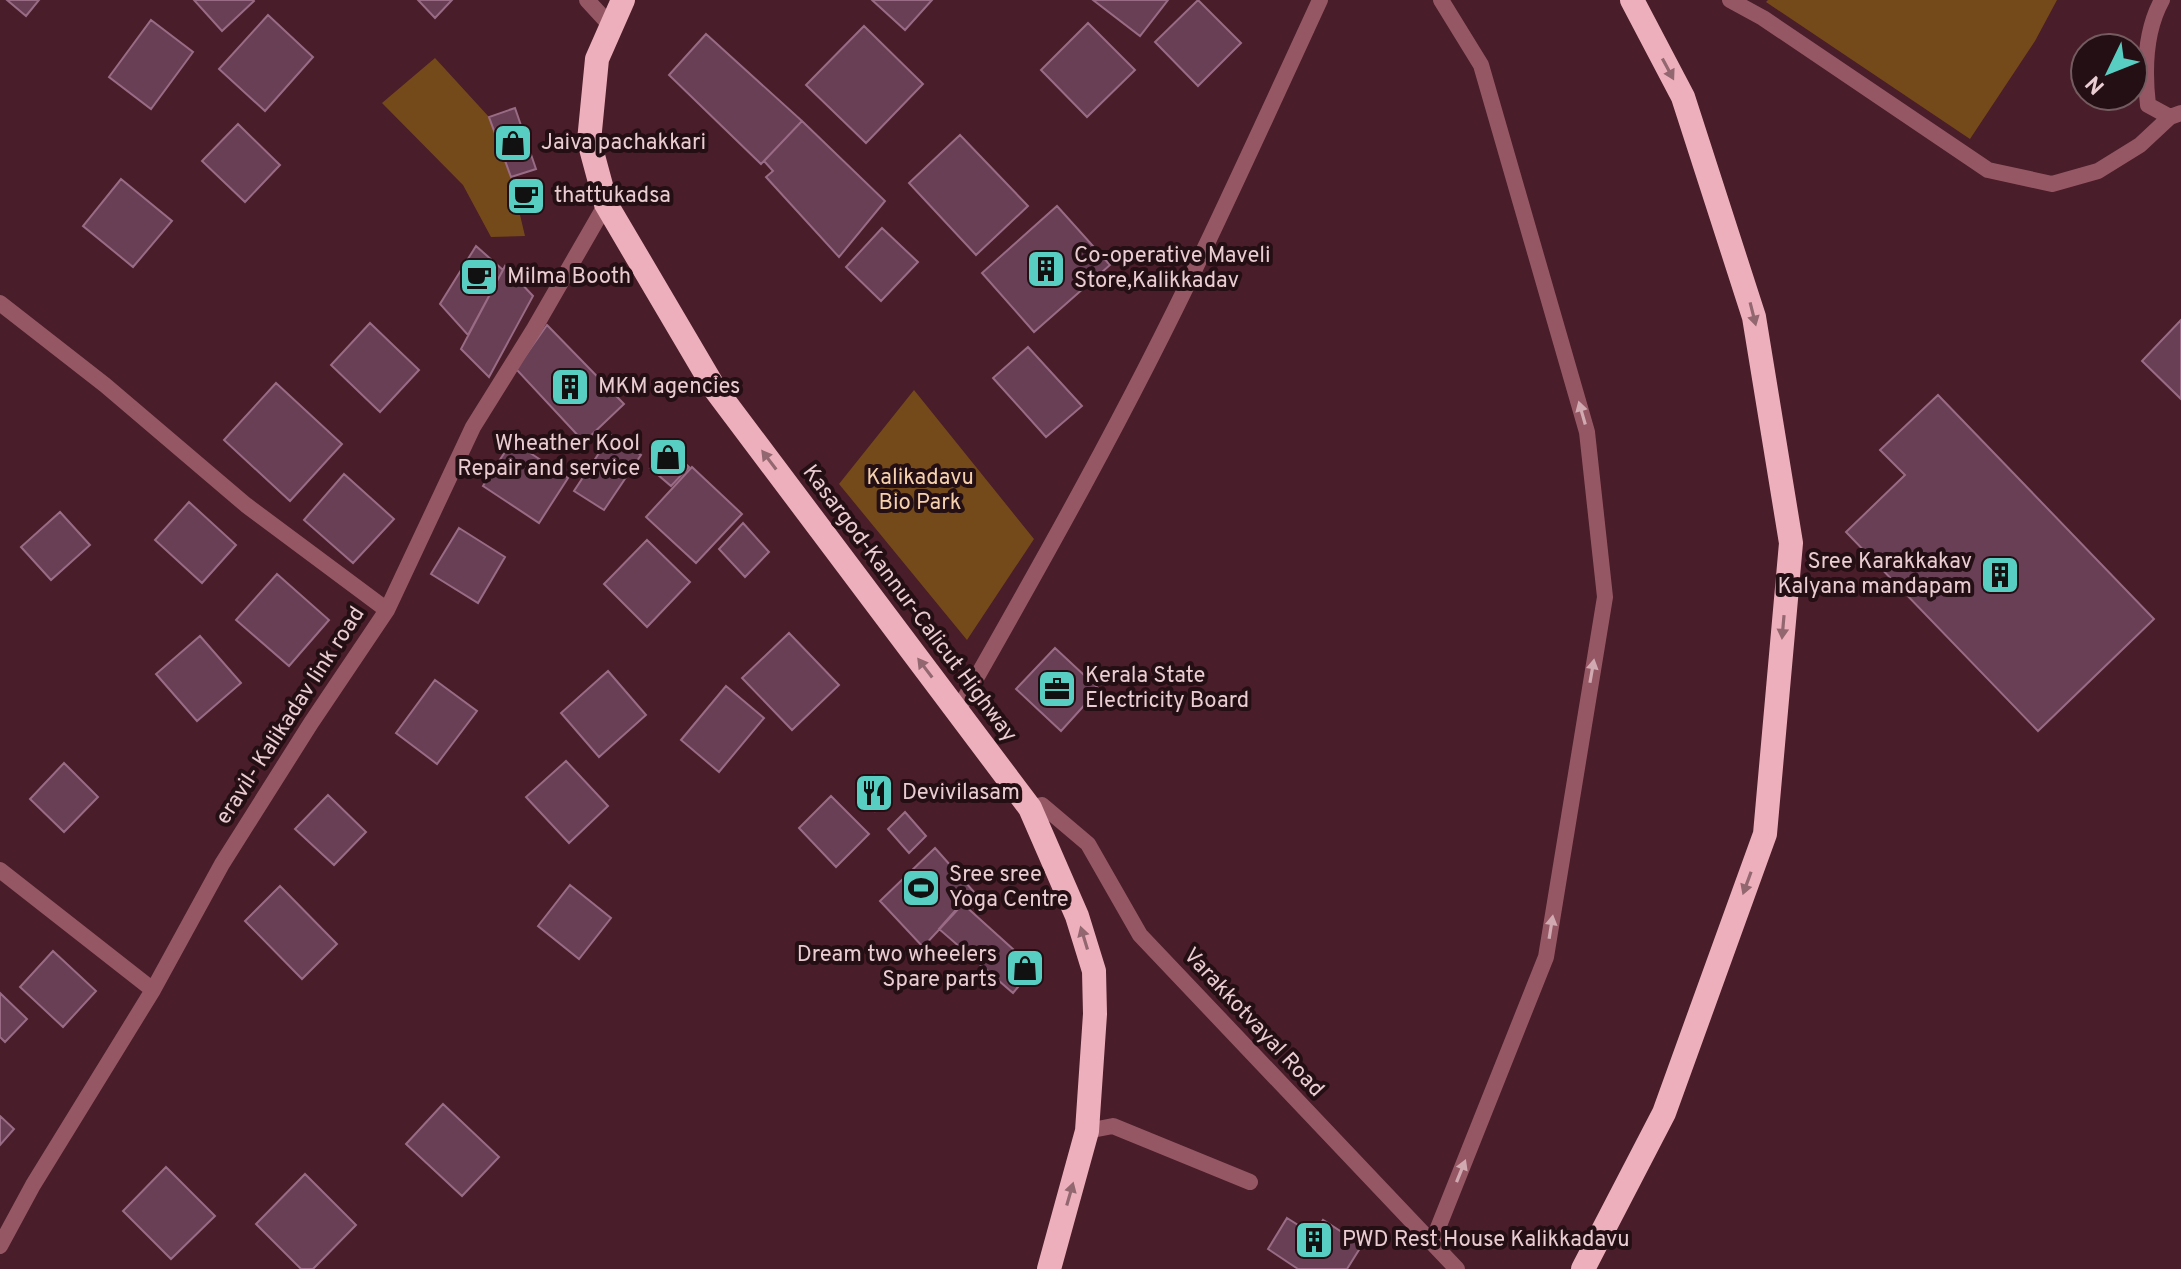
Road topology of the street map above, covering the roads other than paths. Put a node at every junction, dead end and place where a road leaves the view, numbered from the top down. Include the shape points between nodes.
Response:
1 (587, 0) edge
2 (623, 0) edge
3 (1320, 0) edge
4 (1441, 0) edge
5 (1632, 0) edge
6 (1730, 0) edge
7 (2162, 0) edge
8 (610, 25) junction
9 (2176, 115) edge
10 (606, 204) junction
11 (0, 303) edge
12 (387, 610) junction
13 (958, 710) junction
14 (1030, 808) junction
15 (0, 870) edge
16 (153, 990) junction
17 (1087, 1131) junction
18 (1250, 1182) dead end
19 (1432, 1243) junction
20 (0, 1246) edge
21 (1049, 1269) edge
22 (1457, 1269) edge
23 (1583, 1269) edge

1 - 8 street
2 - 8 highway, Kasargod-Kannur-Calicut Highway
3 - 13 street via 1133,390
19 -> 4 street via 1546,957 1605,597 1587,432 1481,65
5 -> 23 highway via 1683,97 1754,317 1791,543 1765,834 1664,1113
6 - 9 street via 1988,170 2052,184 2098,171
7 - 9 street via 2144,74 2148,105
8 - 10 highway, Kasargod-Kannur-Calicut Highway via 597,59 589,141
10 - 12 street, eravil- Kalikadav link road via 473,427
13 -> 10 highway, Kasargod-Kannur-Calicut Highway via 715,389
11 - 12 street via 246,505
12 - 16 street, eravil- Kalikadav link road via 222,864
13 - 14 highway, Kasargod-Kannur-Calicut Highway
17 -> 14 highway, Kasargod-Kannur-Calicut Highway via 1094,971 1077,916
14 - 19 street, Varakkotvayal Road via 1042,805 1088,844 1140,935
15 - 16 street
16 - 20 street, eravil- Kalikadav link road
17 - 18 street via 1113,1126
21 -> 17 highway, Kasargod-Kannur-Calicut Highway
19 - 22 street, Varakkotvayal Road

